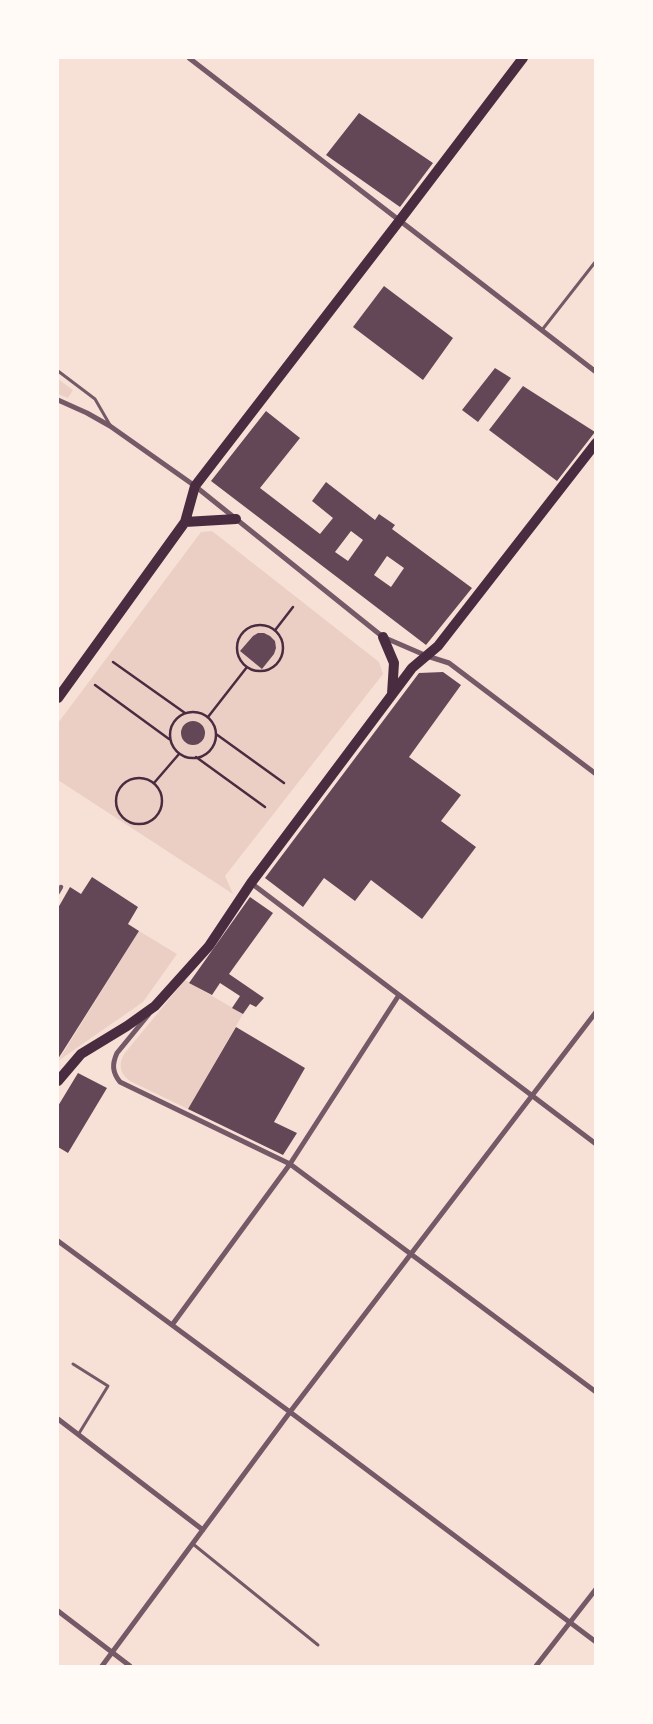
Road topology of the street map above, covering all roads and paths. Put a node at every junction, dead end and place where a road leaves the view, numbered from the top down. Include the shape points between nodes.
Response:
1 (189, 58) edge
2 (523, 58) edge
3 (400, 220) junction
4 (596, 261) edge
5 (542, 330) junction
6 (58, 371) edge
7 (596, 372) edge
8 (58, 400) edge
9 (110, 426) junction
10 (596, 443) edge
11 (196, 486) junction
12 (236, 519) junction
13 (186, 522) junction
14 (293, 607) dead end
15 (275, 630) junction
16 (383, 636) junction
17 (427, 656) junction
18 (113, 662) dead end
19 (247, 667) junction
20 (95, 686) dead end
21 (392, 695) junction
22 (58, 698) edge
23 (185, 712) junction
24 (208, 717) junction
25 (216, 734) junction
26 (170, 739) junction
27 (179, 754) junction
28 (196, 757) junction
29 (596, 774) edge
30 (154, 783) junction
31 (284, 783) dead end
32 (265, 807) dead end
33 (125, 819) junction
34 (122, 822) dead end
35 (251, 883) junction
36 (399, 995) junction
37 (155, 1006) junction
38 (596, 1012) edge
39 (58, 1081) edge
40 (532, 1096) junction
41 (596, 1144) edge
42 (290, 1164) junction
43 (58, 1242) edge
44 (412, 1253) junction
45 (172, 1325) junction
46 (73, 1364) dead end
47 (596, 1392) edge
48 (290, 1412) junction
49 (58, 1419) edge
50 (78, 1435) junction
51 (203, 1530) junction
52 (193, 1544) junction
53 (596, 1590) edge
54 (58, 1611) edge
55 (570, 1622) junction
56 (596, 1642) edge
57 (318, 1645) dead end
58 (112, 1653) junction
59 (102, 1666) edge
60 (130, 1666) edge
61 (536, 1666) edge

1 - 3 street
2 - 3 main road
3 - 5 street
3 - 11 main road
4 - 5 lane
5 - 7 street
6 - 9 lane via 94,399
8 - 9 street
9 - 11 street
10 - 17 main road
11 - 12 street
11 - 13 main road
12 - 13 main road
12 - 16 street
13 - 22 main road
14 - 15 path
15 - 19 path via 283,643 281,659 262,671
15 - 19 path via 269,626 254,625 242,634 238,655
16 - 17 street
16 - 21 main road via 394,663
17 - 21 main road via 412,668
17 - 29 street via 449,663
18 - 23 path
19 - 24 path
20 - 26 path
21 - 35 main road
23 - 24 path
23 - 26 path via 170,727
24 - 25 path
25 - 28 path via 208,752
25 - 31 path
26 - 27 path
27 - 28 path
27 - 30 path
28 - 32 path
30 - 33 path via 162,796 160,812 155,818 140,824
30 - 33 path via 140,777 120,786 117,808
33 - 34 path
35 - 36 street
35 - 37 main road via 209,946
36 - 40 street
36 - 42 street
37 - 39 main road via 81,1054
37 - 42 street via 117,1052 113,1066 117,1078 125,1085
38 - 40 street
40 - 41 street
40 - 44 street
42 - 44 street
42 - 45 street
43 - 45 street
44 - 47 street
44 - 48 street
45 - 48 street
46 - 50 lane via 108,1386
48 - 51 street
48 - 55 street
49 - 50 street
50 - 51 street
51 - 52 street
52 - 57 lane
52 - 58 street
53 - 55 street
54 - 58 street
55 - 56 street
55 - 61 street
58 - 59 street
58 - 60 street

